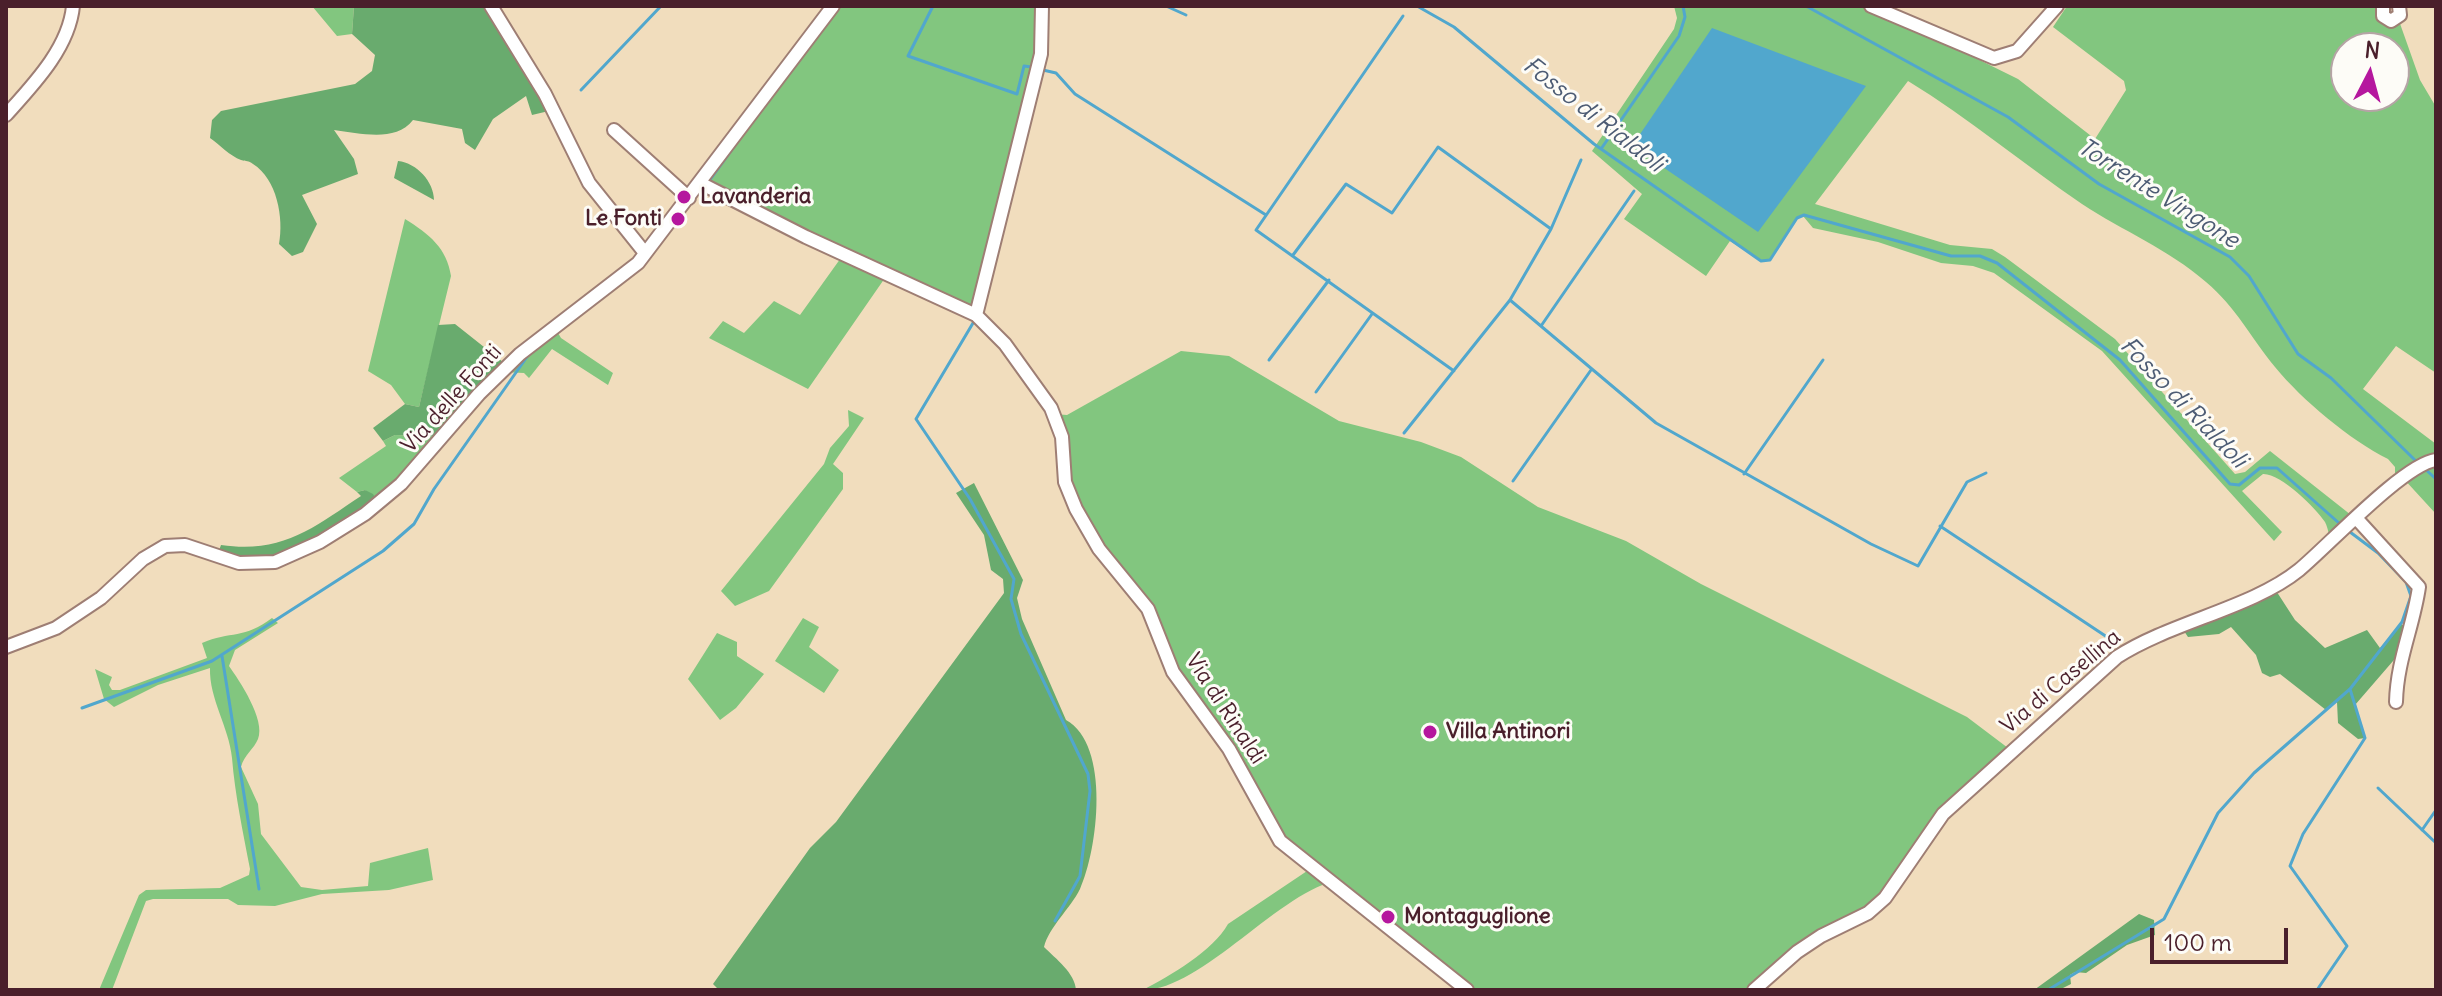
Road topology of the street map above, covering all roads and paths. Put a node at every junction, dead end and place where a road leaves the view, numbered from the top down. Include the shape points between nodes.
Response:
1 (73, 6) edge
2 (491, 6) edge
3 (833, 6) edge
4 (1042, 6) edge
5 (1871, 6) edge
6 (2057, 6) edge
7 (2381, 7) edge
8 (2400, 7) edge
9 (6, 115) edge
10 (614, 130) dead end
11 (700, 183) junction
12 (689, 198) junction
13 (645, 253) junction
14 (976, 315) junction
15 (2434, 460) edge
16 (2355, 521) junction
17 (6, 647) edge
18 (2396, 702) dead end
19 (1467, 990) edge
20 (1754, 990) edge

1 - 9 street via 58,48
2 - 13 street via 545,94 589,183
3 - 11 street, Via delle Fonti
4 - 14 street via 1041,54
5 - 6 street via 1994,58 2017,51
7 - 8 street via 2385,19 2393,21
10 - 12 street
11 - 12 street, Via delle Fonti
11 - 14 street, Via di Rinaldi
12 - 13 street, Via delle Fonti
13 - 17 street, Via delle Fonti via 520,354 401,484 320,542 275,562 239,563 185,545 165,546 56,628
14 - 19 street, Via di Rinaldi via 1005,344 1051,408 1062,437 1065,482 1076,509 1099,549 1148,609 1173,672 1229,749 1280,841
15 - 16 street, Via di Casellina via 2410,471
16 - 18 street via 2419,587 2397,666
16 - 20 street, Via di Casellina via 2283,581 2144,639 2117,657 1943,814 1885,898 1797,952

